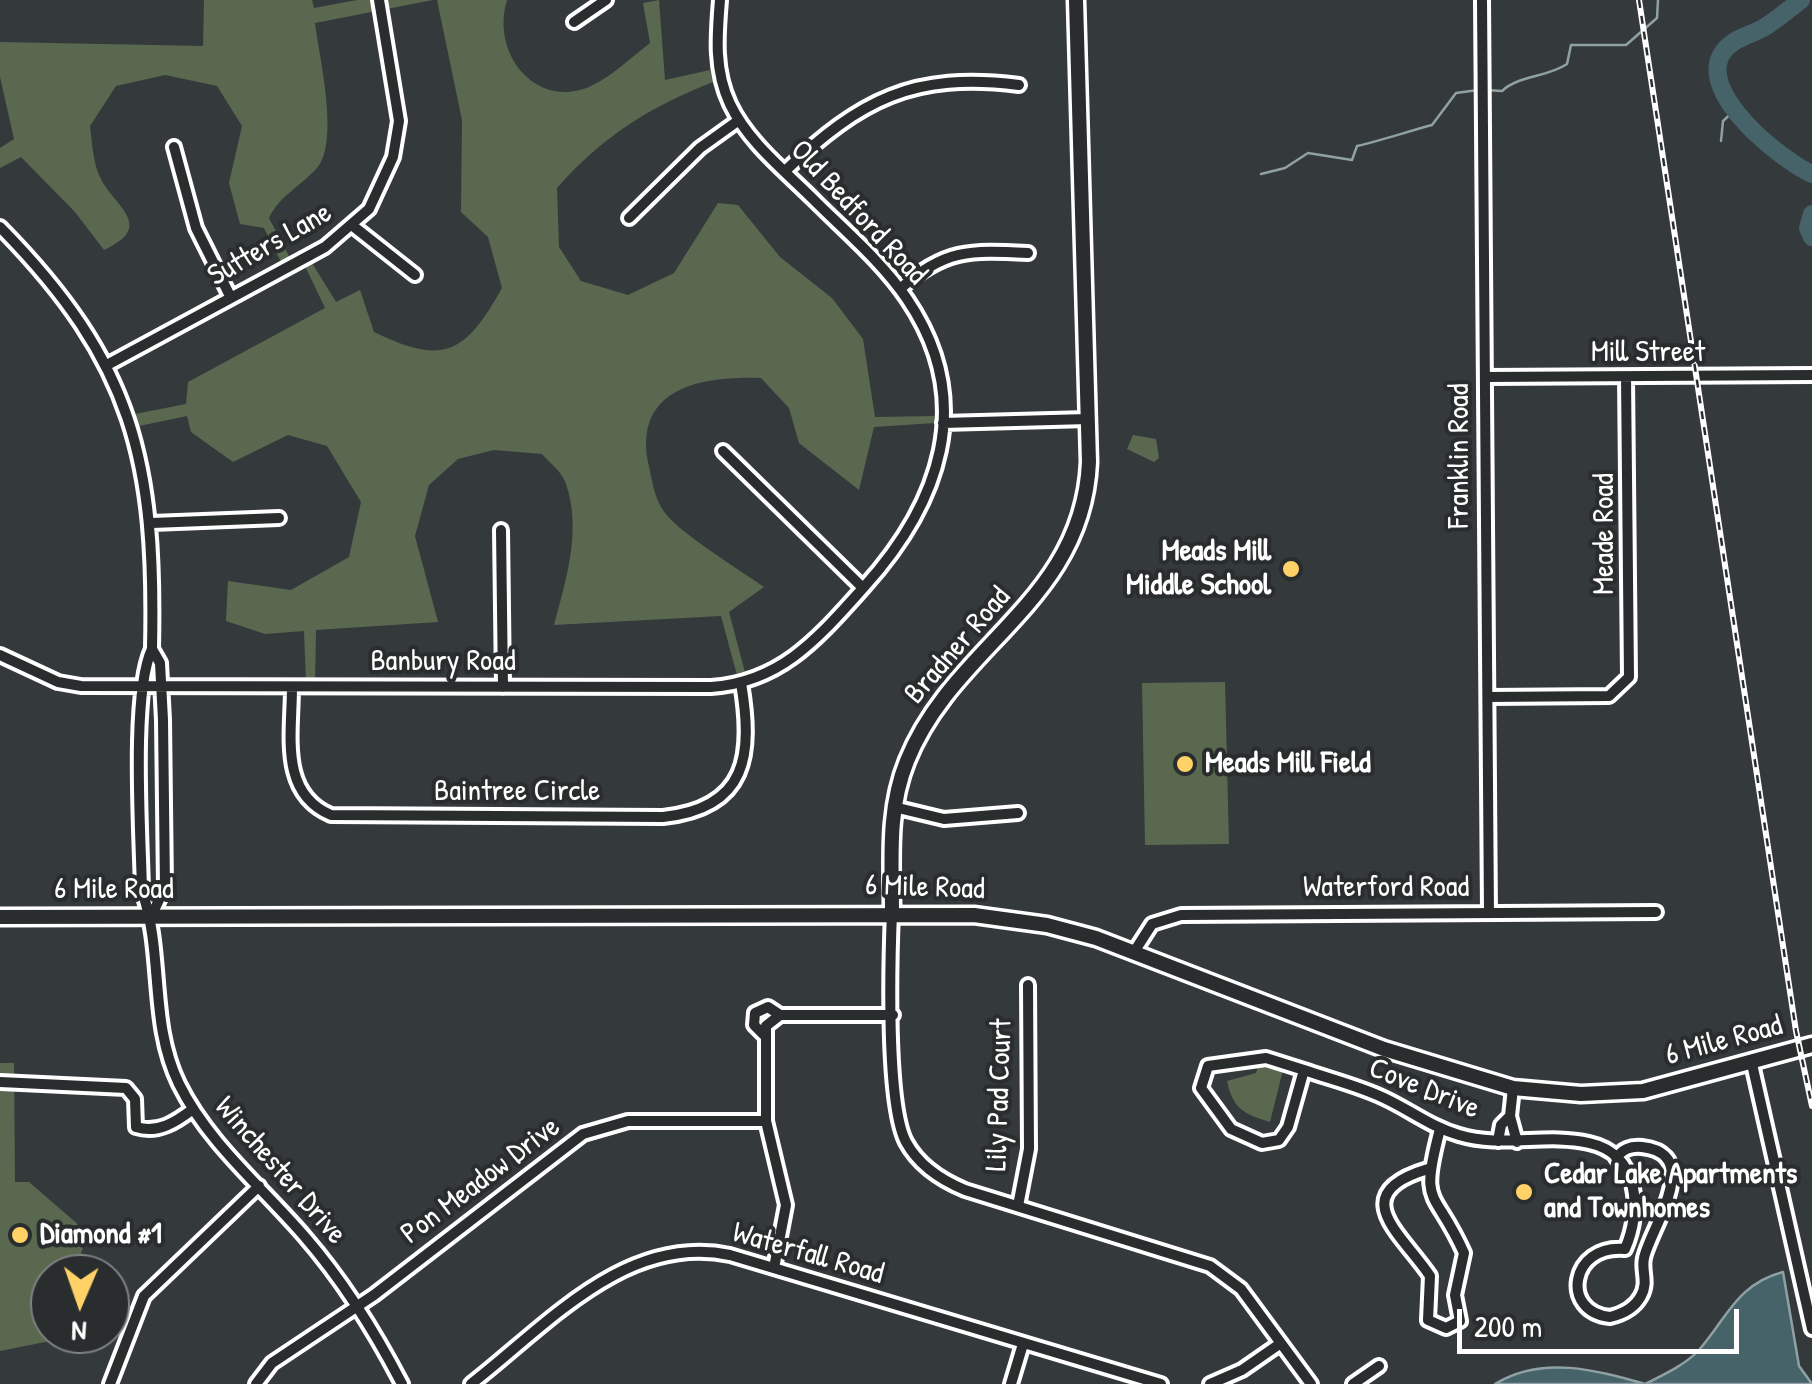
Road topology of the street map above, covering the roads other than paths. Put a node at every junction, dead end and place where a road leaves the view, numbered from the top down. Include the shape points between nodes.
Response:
1 (379, 0) edge
2 (606, 0) edge
3 (720, 0) edge
4 (1076, 0) edge
5 (1482, 0) edge
6 (574, 22) dead end
7 (1019, 85) dead end
8 (739, 120) junction
9 (174, 146) dead end
10 (785, 171) junction
11 (630, 218) dead end
12 (353, 226) junction
13 (0, 227) edge
14 (1028, 253) dead end
15 (415, 275) dead end
16 (900, 289) junction
17 (230, 298) junction
18 (107, 365) junction
19 (1812, 375) edge
20 (1484, 377) junction
21 (1626, 377) junction
22 (1088, 419) junction
23 (943, 423) junction
24 (723, 451) dead end
25 (279, 518) dead end
26 (152, 524) junction
27 (502, 530) dead end
28 (863, 588) junction
29 (152, 648) junction
30 (0, 655) edge
31 (741, 683) junction
32 (144, 687) junction
33 (161, 687) junction
34 (292, 687) junction
35 (503, 687) junction
36 (1488, 697) junction
37 (894, 808) junction
38 (1018, 813) dead end
39 (892, 912) junction
40 (1489, 912) junction
41 (1656, 912) dead end
42 (151, 916) junction
43 (0, 917) edge
44 (1134, 952) junction
45 (1028, 985) dead end
46 (894, 1014) junction
47 (1812, 1045) edge
48 (1752, 1064) junction
49 (1304, 1070) junction
50 (0, 1082) edge
51 (1513, 1088) junction
52 (193, 1109) junction
53 (1510, 1116) junction
54 (766, 1120) junction
55 (1440, 1129) junction
56 (1498, 1141) junction
57 (1517, 1142) junction
58 (1616, 1158) junction
59 (1428, 1169) junction
60 (259, 1186) junction
61 (1018, 1206) junction
62 (1625, 1249) junction
63 (1643, 1259) junction
64 (774, 1268) junction
65 (1432, 1282) junction
66 (1458, 1287) junction
67 (357, 1306) junction
68 (1812, 1329) edge
69 (1281, 1342) junction
70 (1023, 1344) junction
71 (1379, 1366) dead end
72 (110, 1384) edge
73 (256, 1384) edge
74 (402, 1384) edge
75 (471, 1384) edge
76 (1011, 1384) edge
77 (1161, 1384) edge
78 (1210, 1384) edge
79 (1311, 1384) edge
80 (1353, 1384) edge

1 - 12 street, Sutters Lane via 398,133 384,185
2 - 6 street
3 - 8 street, Old Bedford Road via 717,61
4 - 22 street, Bradner Road
5 - 20 street, Franklin Road
7 - 10 street via 959,80 898,92 848,116
8 - 10 street, Old Bedford Road
8 - 11 street via 700,148
9 - 17 street via 196,228
10 - 16 street, Old Bedford Road
12 - 15 street
12 - 17 street, Sutters Lane
13 - 18 street, Winchester Drive via 65,298
14 - 16 street via 954,254 923,268
16 - 23 street, Old Bedford Road via 933,351
17 - 18 street, Sutters Lane
18 - 26 street, Winchester Drive via 137,440
19 - 21 street, Mill Street
20 - 21 street, Mill Street
20 - 36 street, Franklin Road
21 - 36 street, Meade Road via 1631,664 1621,688 1599,697
22 - 23 street
22 - 37 street, Bradner Road via 1086,490 1067,552 1044,588 929,718
23 - 28 street, Old Bedford Road via 921,512
24 - 28 street
25 - 26 street
26 - 29 street, Winchester Drive
27 - 35 street
28 - 31 street, Old Bedford Road via 799,656
29 - 32 street, Winchester Drive
29 - 33 street, Winchester Drive
30 - 32 street, Banbury Road via 71,685
31 - 34 street, Baintree Circle via 749,737 739,774 710,804 663,817 331,815 307,800 294,777
31 - 35 street, Banbury Road
32 - 33 street, Banbury Road
32 - 42 street, Winchester Drive via 142,891
33 - 34 street, Banbury Road
33 - 42 street, Winchester Drive via 166,886
34 - 35 street, Banbury Road
36 - 40 street, Franklin Road
37 - 38 street via 944,818
37 - 39 street, Bradner Road
39 - 42 street, 6 Mile Road via 348,920
39 - 44 street, 6 Mile Road via 1048,925
39 - 46 street, Bradner Road
40 - 41 street, Waterford Road
40 - 44 street, Waterford Road via 1181,914 1152,924
42 - 43 street, 6 Mile Road
42 - 52 street, Winchester Drive via 160,1030
44 - 51 street, 6 Mile Road via 1384,1049
45 - 61 street, Lily Pad Court via 1029,1149
46 - 54 street via 780,1015 768,1023
46 - 61 street, Bradner Road via 896,1114 910,1150 949,1184
47 - 48 street, 6 Mile Road
48 - 51 street, 6 Mile Road via 1643,1090
48 - 68 street
49 - 49 street, Cove Drive via 1266,1058 1224,1060 1208,1066 1201,1088 1231,1130 1262,1143 1279,1140 1288,1127
49 - 55 street, Cove Drive via 1382,1097
50 - 52 street via 126,1088 136,1099 136,1127 150,1131
51 - 53 street, Cove Drive
52 - 60 street, Winchester Drive
53 - 56 street, Cove Drive
53 - 57 street, Cove Drive
54 - 64 street via 786,1205
54 - 67 street, Pon Meadow Drive via 628,1121 592,1130
55 - 56 street, Cove Drive
55 - 59 street
56 - 57 street
57 - 58 street via 1590,1143
58 - 62 street via 1636,1193
58 - 63 street via 1634,1146 1654,1148 1672,1172 1670,1196
59 - 65 street via 1399,1178 1389,1189 1386,1215 1390,1230
59 - 66 street via 1432,1200 1464,1253
60 - 67 street, Winchester Drive
60 - 72 street via 152,1284 134,1312
61 - 69 street, Bradner Road via 1210,1266 1241,1289
62 - 63 street
62 - 63 street via 1599,1251 1579,1270 1581,1300 1590,1311 1610,1316 1634,1306 1644,1293
64 - 70 street, Waterfall Road
64 - 75 street, Waterfall Road via 703,1251 637,1262
65 - 66 street
65 - 66 street via 1425,1314 1446,1328 1460,1320
67 - 73 street, Pon Meadow Drive via 272,1363
67 - 74 street, Winchester Drive
69 - 78 street
69 - 79 street, Bradner Road
70 - 76 street
70 - 77 street, Waterfall Road
71 - 80 street

